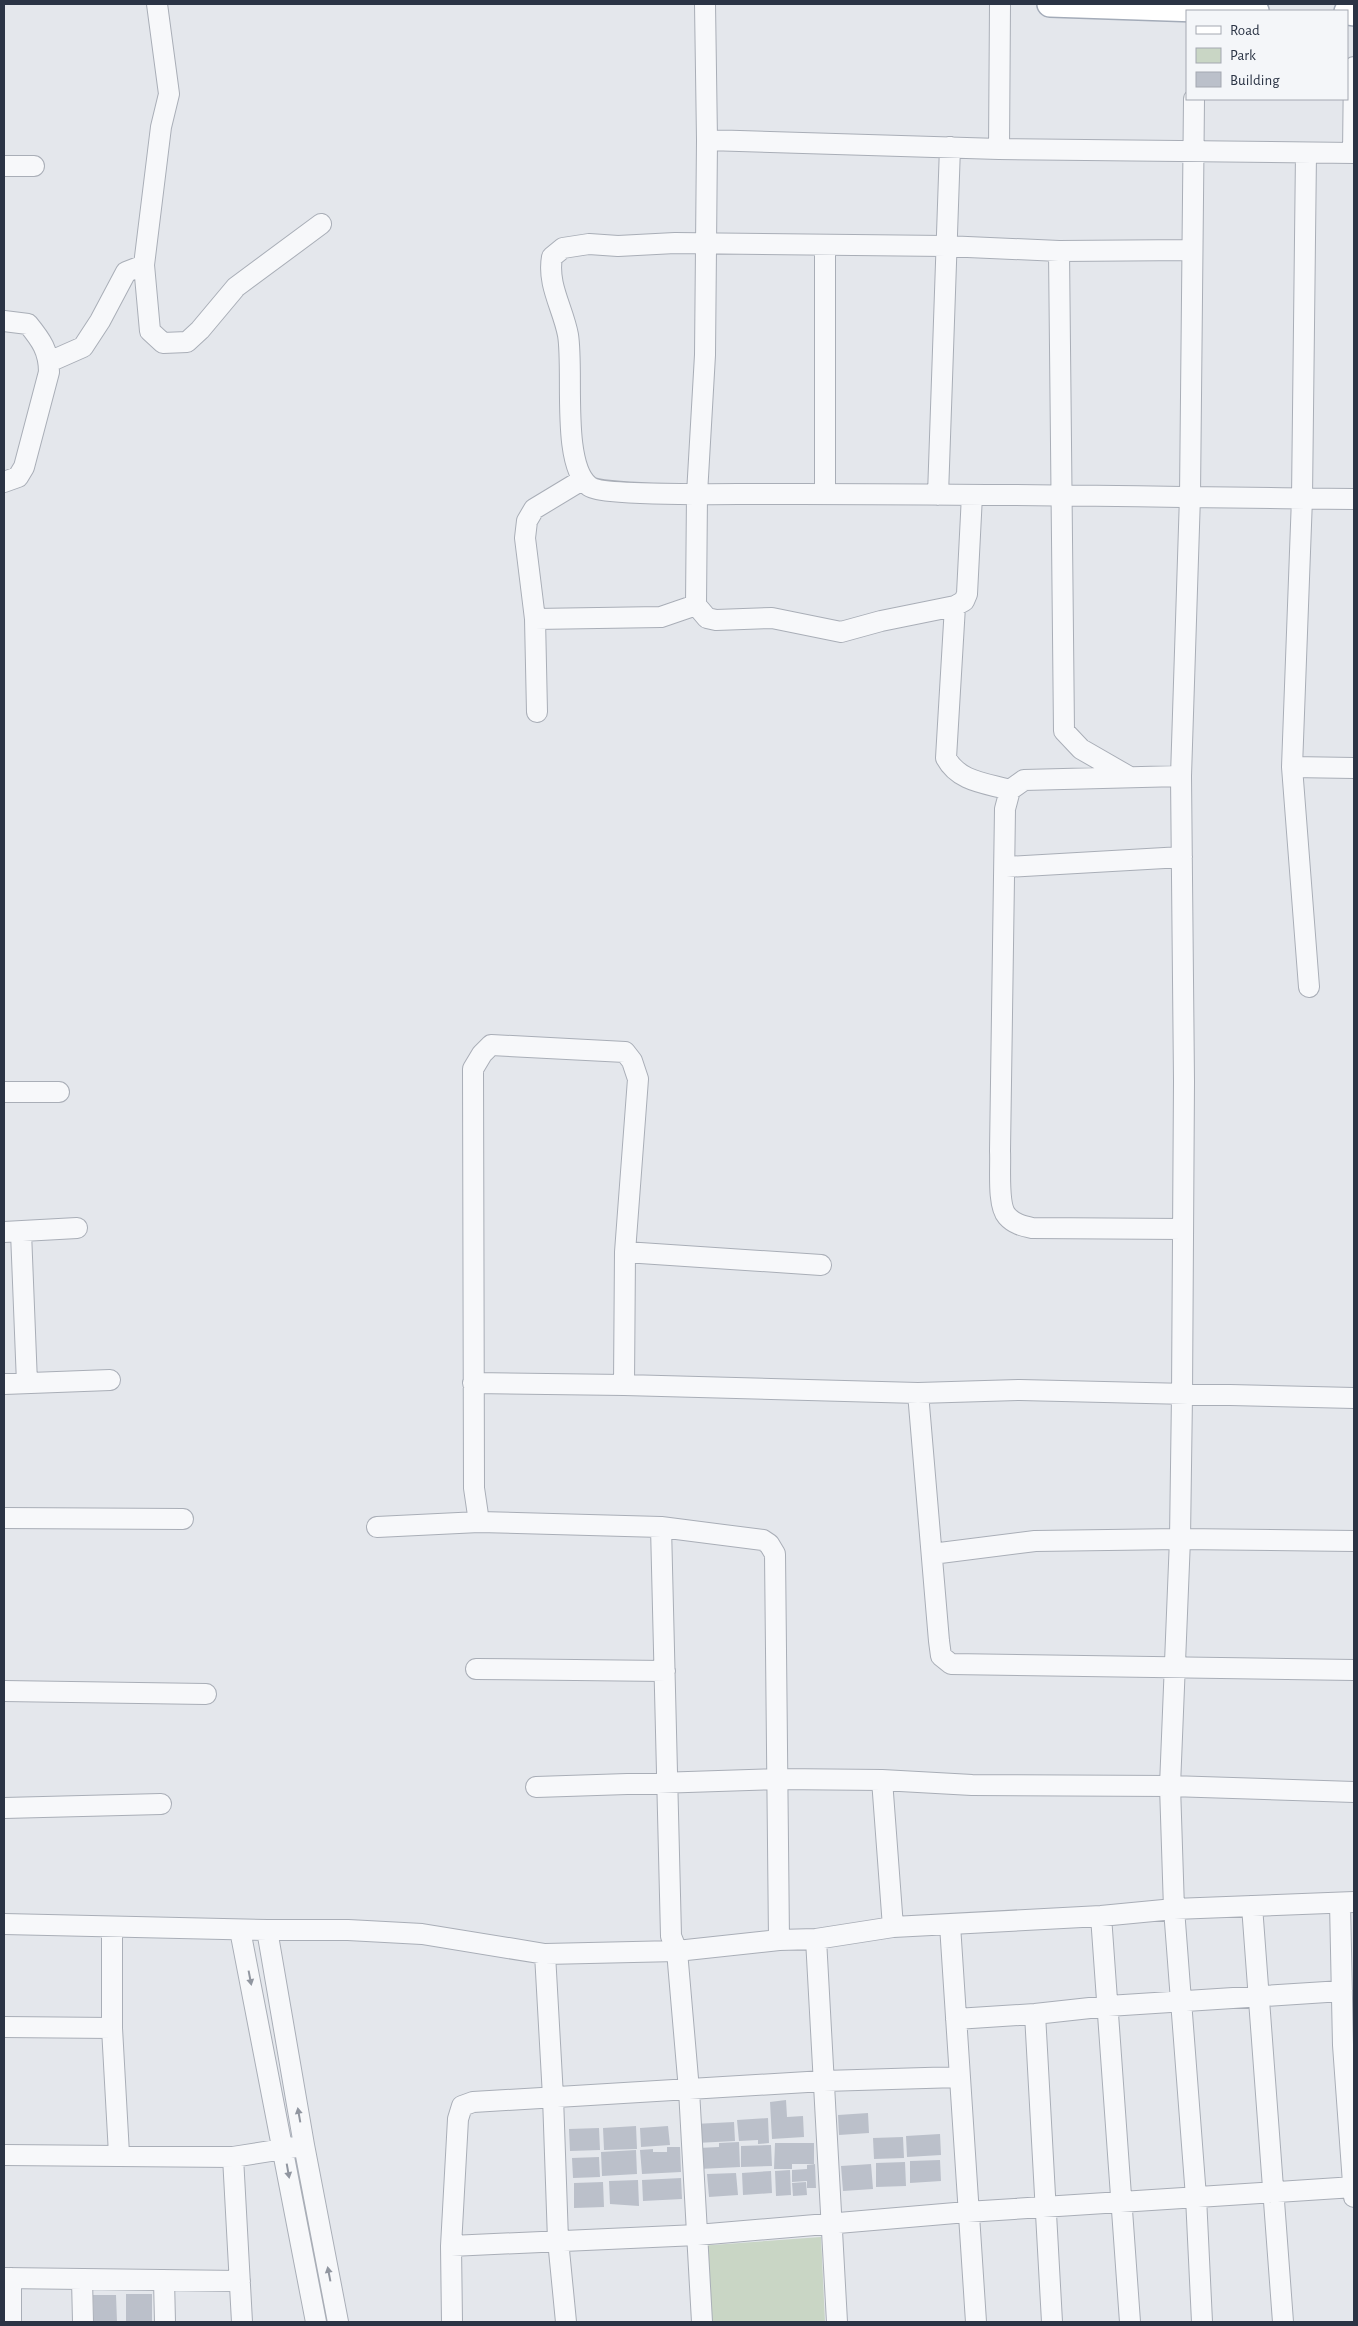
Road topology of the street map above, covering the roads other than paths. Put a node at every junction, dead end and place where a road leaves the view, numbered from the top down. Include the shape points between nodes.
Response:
1 (157, 4) edge
2 (705, 4) edge
3 (1000, 4) edge
4 (1050, 4) edge
5 (1186, 11) edge
6 (1354, 67) edge
7 (1194, 100) edge
8 (707, 140) junction
9 (950, 148) junction
10 (999, 149) junction
11 (1194, 150) junction
12 (1306, 153) junction
13 (1354, 153) edge
14 (4, 166) edge
15 (34, 166) dead end
16 (320, 224) dead end
17 (705, 244) junction
18 (824, 246) junction
19 (945, 246) junction
20 (1192, 250) junction
21 (1059, 252) junction
22 (144, 265) junction
23 (4, 321) edge
24 (49, 362) junction
25 (582, 480) junction
26 (4, 482) edge
27 (697, 494) junction
28 (825, 494) junction
29 (938, 495) junction
30 (972, 495) junction
31 (1063, 495) junction
32 (1190, 496) junction
33 (1302, 498) junction
34 (1354, 499) edge
35 (696, 606) junction
36 (955, 606) junction
37 (535, 618) junction
38 (537, 712) dead end
39 (1292, 767) junction
40 (1354, 768) edge
41 (1128, 776) junction
42 (1181, 776) junction
43 (1010, 790) junction
44 (1182, 857) junction
45 (1006, 867) junction
46 (1310, 987) dead end
47 (4, 1092) edge
48 (59, 1092) dead end
49 (77, 1228) dead end
50 (1183, 1229) junction
51 (13, 1232) edge
52 (625, 1252) junction
53 (821, 1265) dead end
54 (110, 1380) dead end
55 (27, 1383) junction
56 (473, 1383) junction
57 (4, 1384) edge
58 (624, 1385) junction
59 (918, 1393) junction
60 (1182, 1395) junction
61 (1354, 1398) edge
62 (4, 1518) edge
63 (183, 1519) dead end
64 (479, 1522) junction
65 (377, 1527) dead end
66 (661, 1527) junction
67 (1180, 1539) junction
68 (1354, 1541) edge
69 (932, 1554) junction
70 (1176, 1666) junction
71 (476, 1669) dead end
72 (1354, 1670) edge
73 (665, 1671) junction
74 (4, 1691) edge
75 (206, 1694) dead end
76 (778, 1779) junction
77 (882, 1780) junction
78 (666, 1782) junction
79 (1170, 1786) junction
80 (536, 1787) dead end
81 (1354, 1792) edge
82 (161, 1804) dead end
83 (4, 1808) edge
84 (1347, 1903) edge
85 (1252, 1906) junction
86 (1174, 1909) junction
87 (1101, 1916) junction
88 (4, 1924) edge
89 (950, 1925) junction
90 (112, 1927) junction
91 (892, 1927) junction
92 (240, 1930) junction
93 (267, 1930) junction
94 (816, 1939) junction
95 (779, 1940) junction
96 (678, 1951) junction
97 (545, 1954) junction
98 (1342, 1992) junction
99 (1259, 1997) junction
100 (1180, 2002) junction
101 (1108, 2006) junction
102 (1036, 2014) junction
103 (956, 2019) junction
104 (4, 2027) edge
105 (112, 2028) junction
106 (1349, 2044) edge
107 (959, 2077) junction
108 (824, 2081) junction
109 (689, 2090) junction
110 (554, 2097) junction
111 (304, 2145) junction
112 (284, 2149) junction
113 (119, 2154) junction
114 (4, 2155) edge
115 (233, 2157) junction
116 (1354, 2190) edge
117 (1274, 2192) junction
118 (1196, 2197) junction
119 (1123, 2202) junction
120 (1045, 2207) junction
121 (967, 2212) junction
122 (830, 2223) junction
123 (697, 2234) junction
124 (558, 2240) junction
125 (451, 2246) junction
126 (8, 2278) edge
127 (82, 2279) junction
128 (164, 2280) junction
129 (240, 2281) junction
130 (11, 2322) edge
131 (83, 2322) edge
132 (165, 2322) edge
133 (242, 2322) edge
134 (316, 2322) edge
135 (338, 2322) edge
136 (452, 2322) edge
137 (566, 2322) edge
138 (702, 2322) edge
139 (837, 2322) edge
140 (976, 2322) edge
141 (1052, 2322) edge
142 (1130, 2322) edge
143 (1202, 2322) edge
144 (1283, 2322) edge

1 - 22 street via 169,94
2 - 8 street
3 - 10 street
4 - 5 main road
6 - 13 street
7 - 11 street
8 - 9 street
8 - 17 street
9 - 10 street
9 - 19 street
10 - 11 street
11 - 12 street
11 - 20 street
12 - 13 street
12 - 33 street
14 - 15 street
16 - 22 street via 236,287 187,342 163,343 150,331
17 - 18 street
17 - 25 street via 589,244 564,248 552,257 551,278 568,336 573,458
17 - 27 street via 705,356
18 - 19 street
18 - 28 street
19 - 21 street
19 - 29 street
20 - 21 street
20 - 32 street
21 - 31 street
22 - 24 street via 126,272 83,348
23 - 24 street via 28,324 47,349
24 - 26 street via 24,467 18,477
25 - 27 street via 592,489
25 - 37 street via 534,509 527,521
27 - 28 street
27 - 35 street
28 - 29 street
29 - 30 street
30 - 31 street
30 - 36 street via 968,594
31 - 32 street
31 - 41 street via 1064,731 1081,749
32 - 33 street
32 - 42 street
33 - 34 street
33 - 39 street
35 - 36 street via 702,614 716,620 772,618 841,632
35 - 37 street via 661,618
36 - 43 street via 946,758 963,777
37 - 38 street
39 - 40 street
39 - 46 street
41 - 42 street
41 - 43 street via 1024,780
42 - 44 street
43 - 45 street via 1005,809
44 - 45 street
44 - 50 street
45 - 50 street via 1000,1151 1002,1205 1006,1216 1017,1224 1032,1228
47 - 48 street
49 - 51 street
50 - 60 street
51 - 55 street
52 - 53 street
52 - 56 street via 638,1079 632,1061 625,1052 491,1045 473,1069
52 - 58 street
54 - 55 street
55 - 57 street
56 - 58 street
56 - 64 street via 474,1488
58 - 59 street
59 - 60 street via 1020,1390
59 - 69 street
60 - 61 street
60 - 67 street
62 - 63 street
64 - 65 street
64 - 66 street
66 - 73 street
66 - 76 street via 763,1540 770,1544 775,1554
67 - 68 street
67 - 69 street via 1035,1541
67 - 70 street
69 - 70 street via 941,1656 951,1664
70 - 72 street
70 - 79 street
71 - 73 street
73 - 78 street
74 - 75 street
76 - 77 street
76 - 78 street
76 - 95 street
77 - 79 street via 972,1785
77 - 91 street
78 - 80 street
78 - 96 street via 670,1936
79 - 81 street
79 - 86 street
82 - 83 street
84 - 85 street
84 - 98 street
85 - 86 street
85 - 99 street
86 - 87 street
86 - 100 street
87 - 89 street
87 - 101 street
88 - 90 street
89 - 91 street
89 - 103 street
90 - 92 street
90 - 105 street
91 - 94 street
92 - 93 street
92 -> 112 street
93 - 97 street via 422,1934
111 -> 93 street
94 - 95 street
94 - 108 street
95 - 96 street
96 - 97 street
96 - 109 street
97 - 110 street
98 - 99 street
98 - 106 street
99 - 100 street
99 - 117 street
100 - 101 street
100 - 118 street
101 - 102 street
101 - 119 street
102 - 103 street
102 - 120 street
103 - 107 street
104 - 105 street
105 - 113 street
106 - 116 street
107 - 108 street
107 - 121 street
108 - 109 street
108 - 122 street
109 - 110 street
109 - 123 street
110 - 124 street
110 - 125 street via 473,2102 462,2106 458,2119
111 - 112 street
135 -> 111 street
112 - 115 street
112 -> 134 street
113 - 114 street
113 - 115 street
115 - 129 street
116 - 117 street
117 - 118 street
117 - 144 street
118 - 119 street
118 - 143 street
119 - 120 street
119 - 142 street
120 - 121 street
120 - 141 street
121 - 122 street
121 - 140 street
122 - 123 street
122 - 139 street
123 - 124 street
123 - 138 street
124 - 125 street
124 - 137 street
125 - 136 street
126 - 127 street
126 - 130 street
127 - 128 street
127 - 131 street
128 - 129 street
128 - 132 street
129 - 133 street

